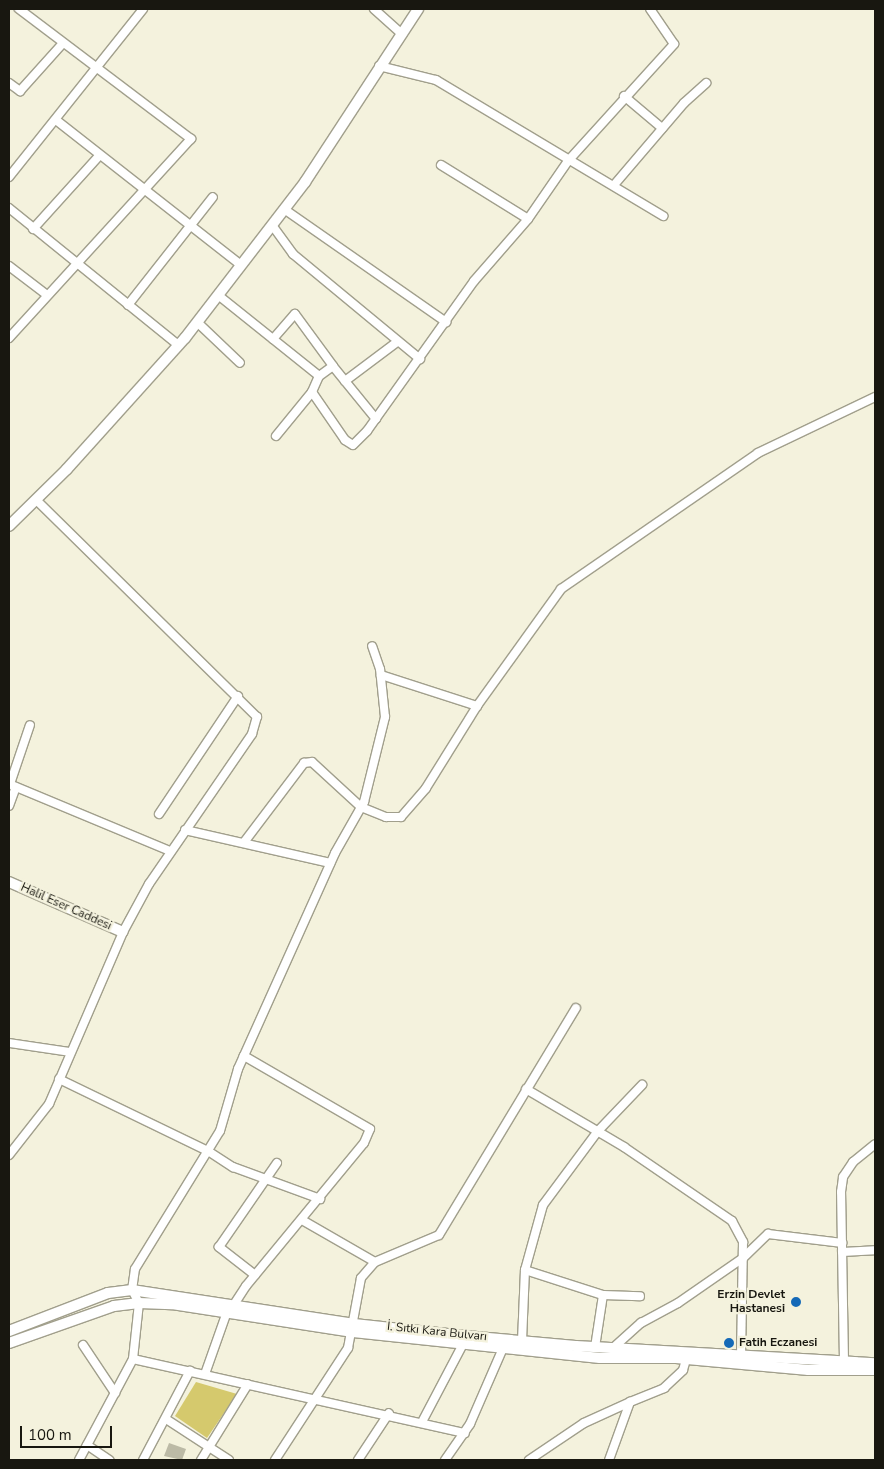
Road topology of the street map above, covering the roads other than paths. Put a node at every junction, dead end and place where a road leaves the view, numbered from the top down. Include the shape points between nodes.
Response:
1 (19, 9) edge
2 (143, 9) edge
3 (374, 9) edge
4 (418, 9) edge
5 (650, 9) edge
6 (401, 33) junction
7 (64, 43) junction
8 (379, 66) junction
9 (96, 70) junction
10 (9, 83) edge
11 (706, 83) dead end
12 (624, 96) junction
13 (56, 120) junction
14 (662, 128) junction
15 (99, 156) junction
16 (568, 161) junction
17 (441, 165) dead end
18 (10, 174) edge
19 (614, 185) junction
20 (143, 190) junction
21 (213, 197) dead end
22 (9, 208) edge
23 (284, 209) junction
24 (662, 216) dead end
25 (528, 219) junction
26 (272, 224) junction
27 (189, 226) junction
28 (33, 229) junction
29 (76, 264) junction
30 (241, 265) junction
31 (9, 266) edge
32 (47, 295) junction
33 (218, 295) junction
34 (128, 305) junction
35 (197, 322) junction
36 (446, 322) junction
37 (9, 338) edge
38 (274, 339) junction
39 (397, 342) junction
40 (178, 344) junction
41 (420, 359) junction
42 (240, 363) dead end
43 (333, 366) junction
44 (318, 376) junction
45 (345, 380) junction
46 (312, 392) junction
47 (875, 397) edge
48 (376, 419) junction
49 (276, 436) dead end
50 (36, 500) junction
51 (9, 526) edge
52 (372, 646) dead end
53 (381, 675) junction
54 (238, 696) junction
55 (477, 706) junction
56 (30, 724) dead end
57 (12, 785) edge
58 (9, 806) edge
59 (361, 807) junction
60 (159, 814) dead end
61 (185, 830) junction
62 (245, 841) junction
63 (170, 851) junction
64 (330, 863) junction
65 (9, 882) edge
66 (123, 932) junction
67 (576, 1008) dead end
68 (9, 1043) edge
69 (70, 1052) junction
70 (244, 1056) junction
71 (59, 1079) junction
72 (642, 1085) dead end
73 (526, 1088) junction
74 (598, 1131) junction
75 (875, 1144) edge
76 (208, 1150) junction
77 (9, 1155) edge
78 (277, 1163) dead end
79 (268, 1180) junction
80 (320, 1199) junction
81 (302, 1220) junction
82 (842, 1248) junction
83 (875, 1250) edge
84 (743, 1258) junction
85 (374, 1262) junction
86 (524, 1270) junction
87 (255, 1275) junction
88 (132, 1290) junction
89 (603, 1295) junction
90 (640, 1296) dead end
91 (139, 1303) junction
92 (230, 1309) junction
93 (353, 1328) junction
94 (9, 1331) edge
95 (522, 1341) junction
96 (9, 1343) edge
97 (463, 1344) junction
98 (83, 1345) dead end
99 (595, 1347) junction
100 (504, 1348) junction
101 (613, 1348) junction
102 (740, 1355) junction
103 (687, 1356) junction
104 (133, 1359) junction
105 (844, 1361) junction
106 (875, 1363) edge
107 (875, 1370) edge
108 (190, 1371) junction
109 (205, 1374) junction
110 (248, 1384) junction
111 (115, 1393) junction
112 (318, 1400) junction
113 (630, 1402) junction
114 (388, 1414) junction
115 (166, 1419) junction
116 (423, 1420) junction
117 (465, 1433) junction
118 (87, 1445) junction
119 (210, 1448) junction
120 (80, 1460) edge
121 (109, 1460) edge
122 (143, 1460) edge
123 (201, 1460) edge
124 (229, 1460) edge
125 (274, 1460) edge
126 (358, 1460) edge
127 (445, 1460) edge
128 (529, 1460) edge
129 (609, 1460) edge

1 - 7 street
2 - 9 street
3 - 6 street
4 - 6 main road
5 - 12 street via 674,44
6 - 8 main road
7 - 9 street via 92,62
7 - 10 street via 20,92
8 - 16 street via 436,80
8 - 23 main road
9 - 13 street
9 - 20 street via 191,139
11 - 14 street
12 - 14 street
12 - 16 street
13 - 15 street
13 - 18 street
14 - 19 street
15 - 20 street
15 - 28 street
16 - 19 street
16 - 25 street
17 - 25 street
19 - 24 street
20 - 27 street
20 - 29 street
21 - 27 street
22 - 28 street
23 - 26 main road
23 - 36 street
25 - 36 street
26 - 30 main road
26 - 39 street via 293,254
27 - 30 street
27 - 34 street
28 - 29 street
29 - 32 street
29 - 34 street
30 - 33 main road
31 - 32 street
32 - 37 street
33 - 35 main road
33 - 38 street
34 - 40 street
35 - 40 main road
35 - 42 street
36 - 41 street
38 - 43 street via 295,314
38 - 44 street
39 - 41 street
39 - 45 street
40 - 50 main road
41 - 48 street
43 - 44 street
43 - 45 street
44 - 46 street
45 - 48 street
46 - 48 street via 345,440 352,444
46 - 49 street
47 - 55 street via 758,453 561,588
50 - 51 main road
50 - 54 street
52 - 53 street
53 - 55 street
53 - 59 street via 385,717 378,758
54 - 60 street
54 - 61 street via 256,717 252,734
55 - 59 street via 426,788 401,817 386,817
56 - 57 street
57 - 58 street
57 - 63 street
59 - 62 street via 318,764 304,764
59 - 64 street
61 - 62 street
61 - 63 street
62 - 64 street
63 - 66 street
64 - 70 street
65 - 66 main road, Halil Eser Caddesi
66 - 69 street
67 - 73 street
68 - 69 street
69 - 71 street
70 - 76 street via 220,1132
70 - 80 street via 370,1129 364,1143
71 - 76 street
71 - 77 street via 50,1104
72 - 74 street
73 - 74 street
73 - 85 street via 439,1235
74 - 84 street via 732,1221 743,1242
74 - 86 street via 550,1191 533,1234
75 - 82 street via 843,1176
76 - 79 street via 214,1158
76 - 88 street via 135,1269
78 - 79 street
79 - 80 street
79 - 87 street via 219,1247
80 - 81 street
81 - 85 street
81 - 87 street
82 - 83 street
82 - 84 street via 768,1234
82 - 105 street
84 - 101 street via 678,1303 641,1323
84 - 102 street
85 - 93 street via 361,1278
86 - 89 street
86 - 95 street
87 - 92 street
88 - 91 street
88 - 92 main road, İ. Sıtkı Kara Bulvarı
88 - 94 main road, İ. Sıtkı Kara Bulvarı via 108,1293
89 - 90 street
89 - 99 street
91 - 92 main road, İ. Sıtkı Kara Bulvarı
91 - 96 main road, İ. Sıtkı Kara Bulvarı via 114,1306
91 - 104 street
92 - 93 main road, İ. Sıtkı Kara Bulvarı
92 - 109 street
93 - 95 main road, İ. Sıtkı Kara Bulvarı
93 - 97 main road, İ. Sıtkı Kara Bulvarı
93 - 112 street via 343,1358
95 - 99 main road, İ. Sıtkı Kara Bulvarı
97 - 100 main road, İ. Sıtkı Kara Bulvarı
97 - 116 street
98 - 111 street
99 - 101 main road, İ. Sıtkı Kara Bulvarı
100 - 103 main road, İ. Sıtkı Kara Bulvarı via 600,1358
100 - 117 street
101 - 103 main road, İ. Sıtkı Kara Bulvarı
102 - 103 main road, İ. Sıtkı Kara Bulvarı
102 - 105 main road, İ. Sıtkı Kara Bulvarı
103 - 107 main road, İ. Sıtkı Kara Bulvarı via 808,1370
103 - 113 street via 683,1370 664,1388
104 - 108 street
104 - 111 street
105 - 106 main road, İ. Sıtkı Kara Bulvarı
108 - 109 street
108 - 115 street
109 - 110 street
110 - 112 street
110 - 119 street
111 - 118 street
112 - 114 street
112 - 125 street
113 - 128 street via 584,1423
113 - 129 street
114 - 116 street
114 - 126 street
115 - 119 street
115 - 122 street
116 - 117 street
117 - 127 street
118 - 120 street
118 - 121 street
119 - 123 street
119 - 124 street

